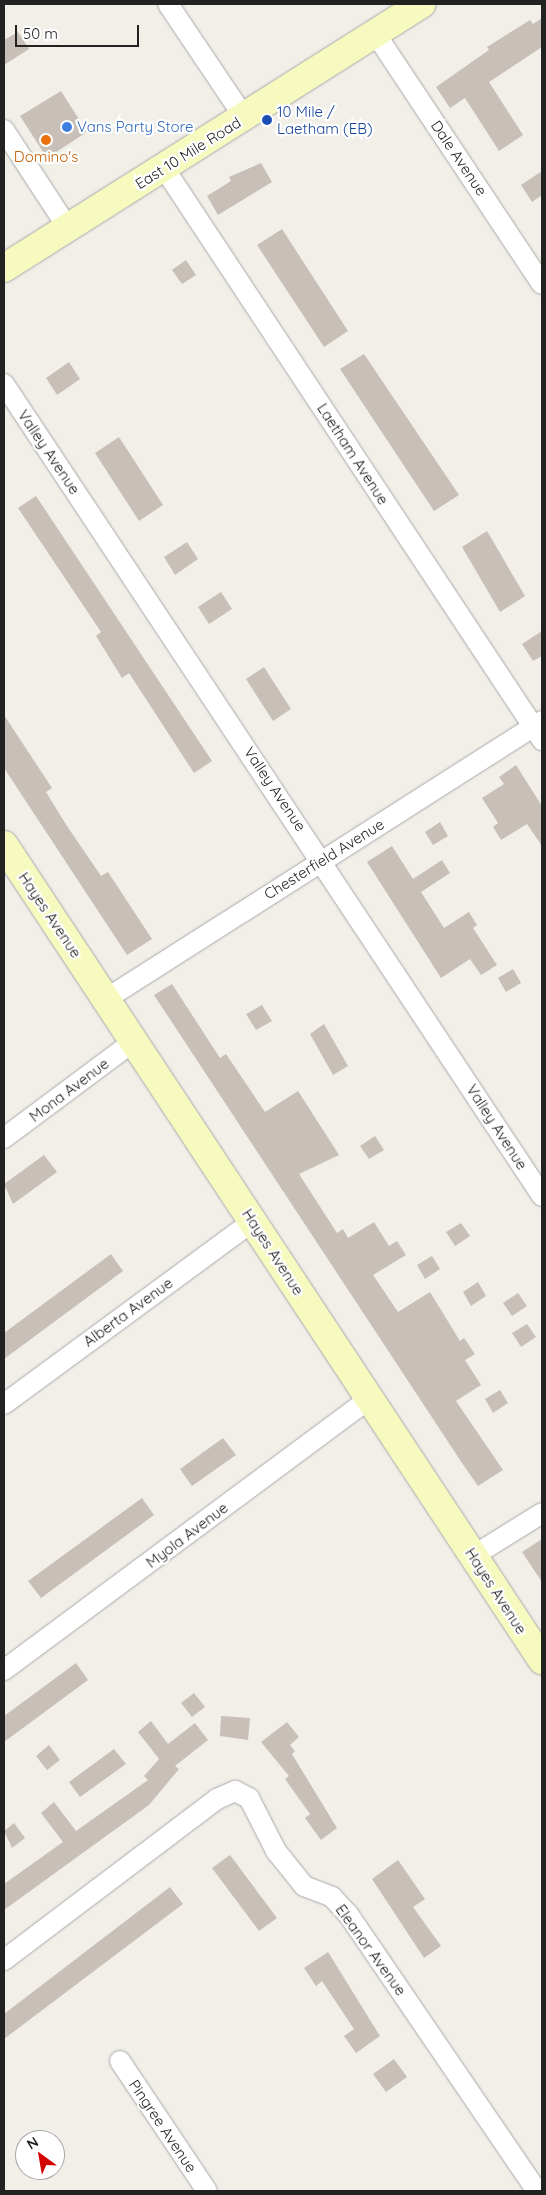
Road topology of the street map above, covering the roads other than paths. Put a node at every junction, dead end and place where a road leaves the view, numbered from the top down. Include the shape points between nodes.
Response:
1 (168, 4) edge
2 (417, 5) edge
3 (375, 33) junction
4 (244, 117) junction
5 (4, 130) edge
6 (164, 168) junction
7 (68, 228) junction
8 (4, 268) edge
9 (542, 284) edge
10 (4, 384) edge
11 (539, 729) edge
12 (322, 860) junction
13 (8, 861) edge
14 (106, 1000) junction
15 (134, 1041) junction
16 (4, 1138) edge
17 (542, 1196) edge
18 (252, 1221) junction
19 (369, 1399) junction
20 (4, 1404) edge
21 (542, 1514) edge
22 (474, 1556) junction
23 (542, 1660) edge
24 (4, 1670) edge
25 (4, 1960) edge
26 (120, 2061) dead end
27 (207, 2191) edge
28 (537, 2191) edge

1 - 4 street
2 - 3 street, East 10 Mile Road
3 - 4 street, East 10 Mile Road
3 - 9 street, Dale Avenue
4 - 6 street, East 10 Mile Road
5 - 7 street
6 - 7 street, East 10 Mile Road
6 - 11 street, Laetham Avenue
7 - 8 street, East 10 Mile Road
10 - 12 street, Valley Avenue
11 - 12 street, Chesterfield Avenue
12 - 14 street, Chesterfield Avenue
12 - 17 street, Valley Avenue
13 - 14 street, Hayes Avenue
14 - 15 street, Hayes Avenue
15 - 16 street, Mona Avenue
15 - 18 street, Hayes Avenue
18 - 19 street, Hayes Avenue
18 - 20 street, Alberta Avenue
19 - 22 street, Hayes Avenue
19 - 24 street, Myola Avenue
21 - 22 street
22 - 23 street, Hayes Avenue
25 - 28 street, Eleanor Avenue via 216,1799 235,1791 249,1798 276,1851 304,1886 332,1897 348,1914
26 - 27 street, Pingree Avenue

